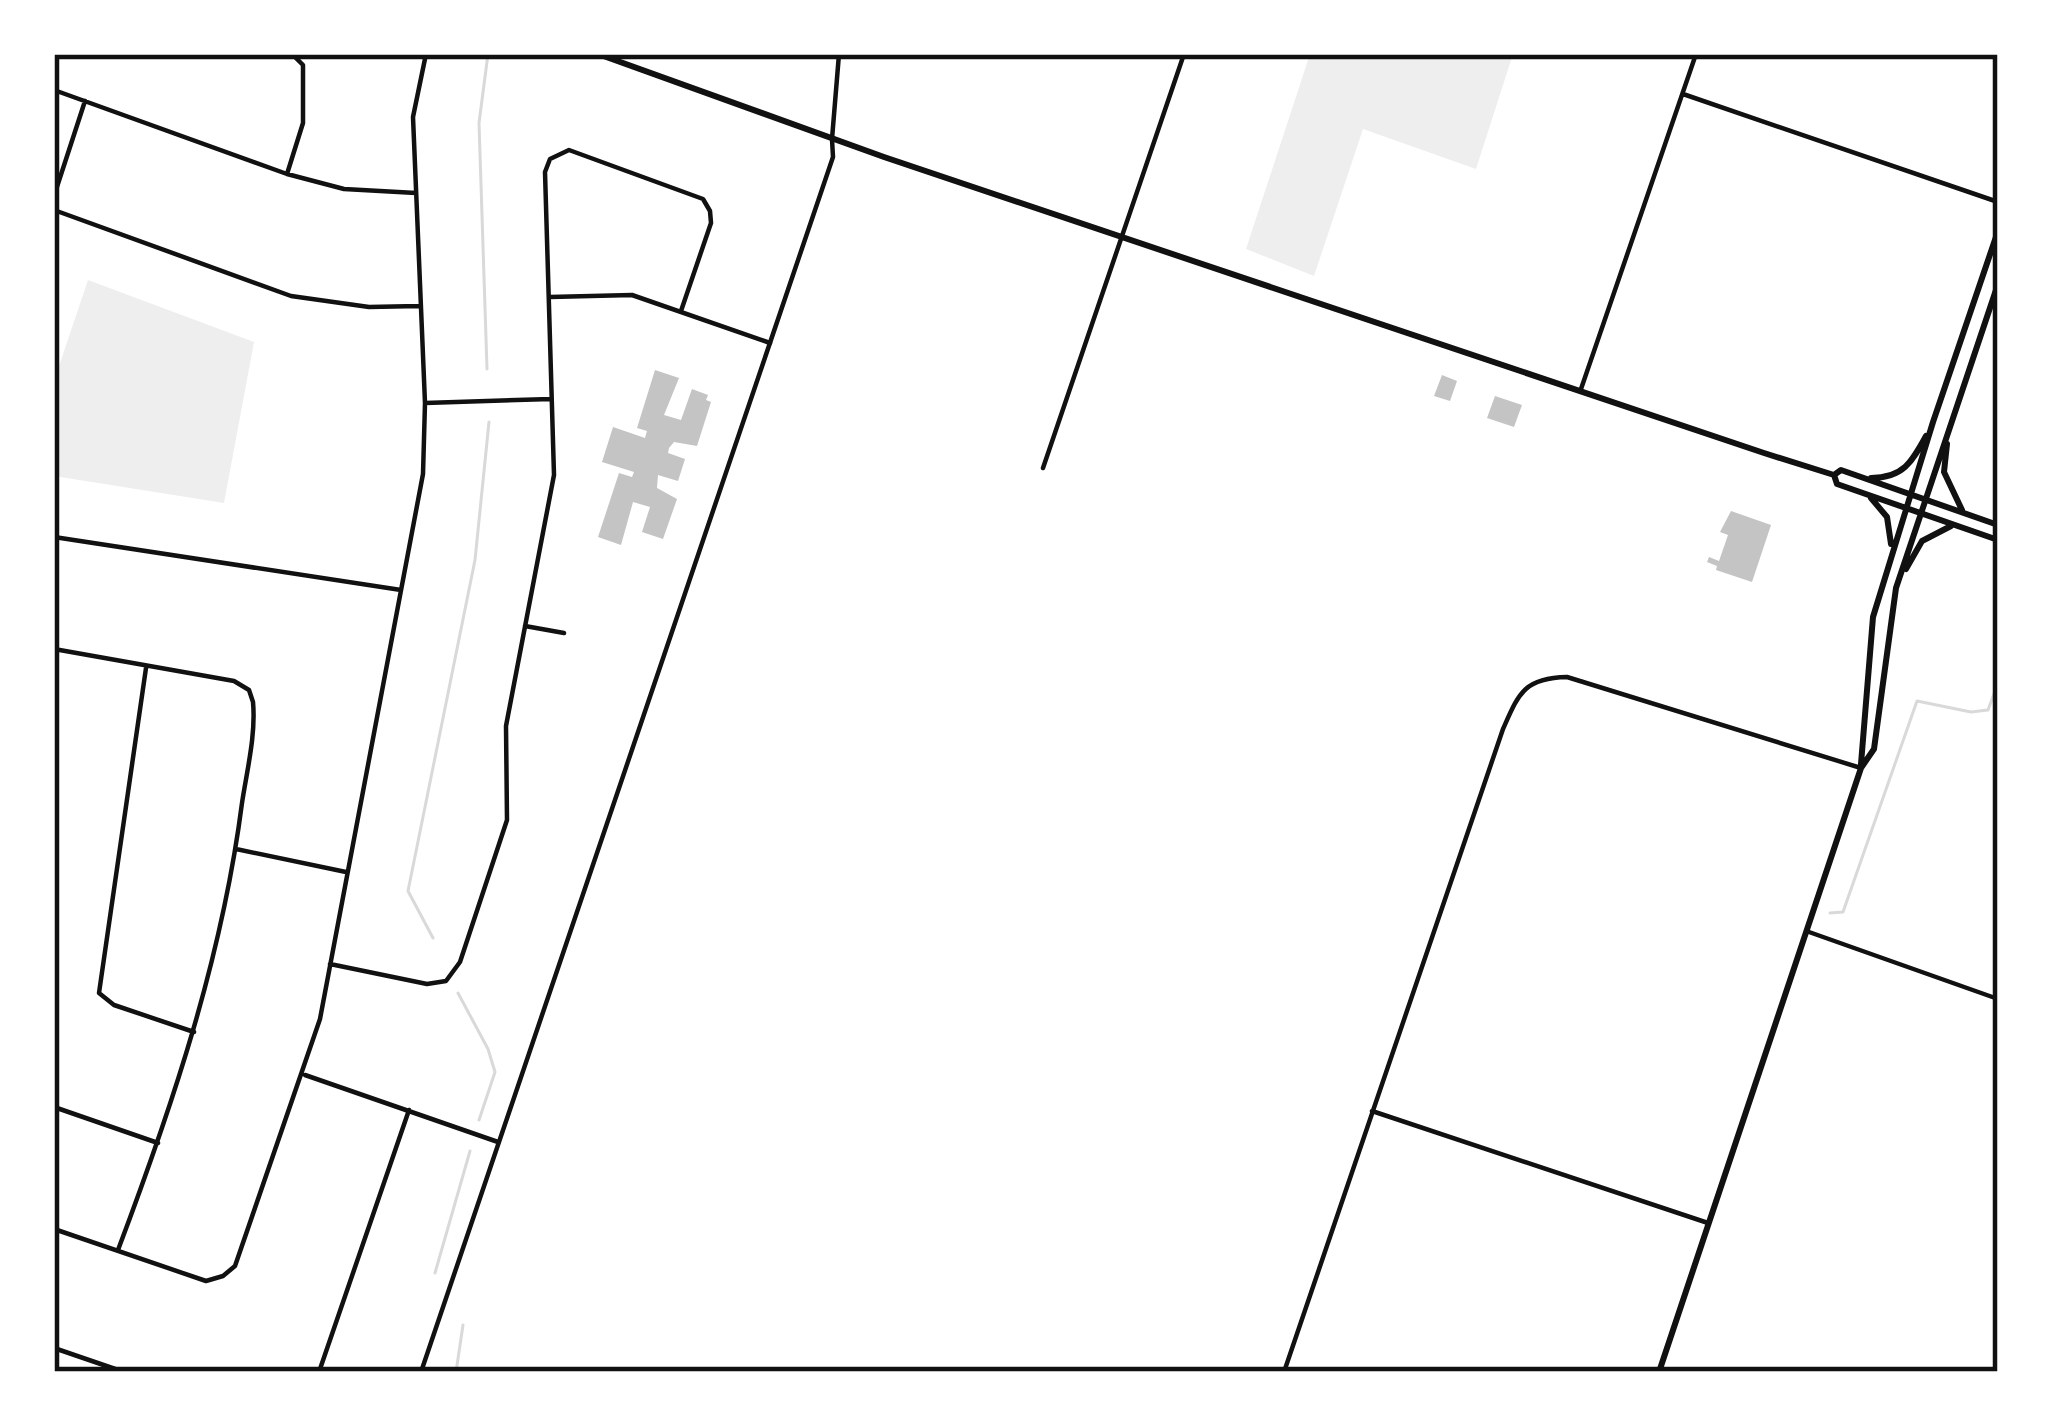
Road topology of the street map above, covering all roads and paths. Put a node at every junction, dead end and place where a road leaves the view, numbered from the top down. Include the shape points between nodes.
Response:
1 (292, 54) edge
2 (426, 54) edge
3 (598, 54) edge
4 (839, 54) edge
5 (1184, 54) edge
6 (1696, 54) edge
7 (54, 90) edge
8 (1683, 94) junction
9 (86, 101) junction
10 (832, 139) junction
11 (287, 174) junction
12 (416, 193) junction
13 (54, 196) edge
14 (1998, 202) edge
15 (54, 210) edge
16 (1998, 232) edge
17 (1124, 236) junction
18 (1998, 284) edge
19 (550, 298) junction
20 (419, 306) junction
21 (681, 311) junction
22 (771, 343) junction
23 (1581, 391) junction
24 (551, 399) junction
25 (425, 403) junction
26 (1933, 422) junction
27 (1948, 430) junction
28 (1043, 468) dead end
29 (1834, 475) junction
30 (1865, 478) junction
31 (1910, 494) junction
32 (1868, 495) junction
33 (1926, 500) junction
34 (1906, 508) junction
35 (1964, 513) junction
36 (1921, 514) junction
37 (1954, 525) junction
38 (1998, 525) edge
39 (54, 537) edge
40 (1998, 540) edge
41 (1891, 554) junction
42 (1896, 588) junction
43 (401, 590) junction
44 (526, 626) junction
45 (564, 633) dead end
46 (54, 649) edge
47 (146, 666) junction
48 (1861, 768) junction
49 (236, 849) junction
50 (346, 872) junction
51 (1809, 932) junction
52 (330, 964) junction
53 (1998, 999) edge
54 (194, 1031) junction
55 (302, 1074) junction
56 (54, 1107) edge
57 (409, 1110) junction
58 (1372, 1111) junction
59 (497, 1142) junction
60 (158, 1143) junction
61 (1708, 1223) junction
62 (54, 1229) edge
63 (118, 1250) junction
64 (54, 1348) edge
65 (124, 1372) edge
66 (319, 1372) edge
67 (421, 1372) edge
68 (1284, 1372) edge
69 (1659, 1372) edge

1 - 11 street via 303,65 305,105
2 - 12 street via 413,117
3 - 10 main road
4 - 10 street
5 - 17 street
6 - 8 street
7 - 9 street
8 - 14 street
8 - 23 street
9 - 11 street
9 - 13 street
10 - 17 main road
10 - 22 street
11 - 12 street via 344,189
12 - 20 street
15 - 20 street via 291,296
16 - 26 main road
17 - 23 main road
17 - 28 street
18 - 27 main road
19 - 21 street via 632,295
19 - 21 street via 545,172 550,159 569,150 703,199 711,223
19 - 24 street
20 - 25 street
21 - 22 street
22 - 59 street
23 - 29 main road
24 - 25 street
24 - 44 street via 554,475
25 - 43 street via 423,474
26 - 30 main road via 1896,476
26 - 31 main road
27 - 33 main road
27 - 35 main road via 1944,472
29 - 30 main road
29 - 32 main road via 1837,484
30 - 31 main road
31 - 33 main road
31 - 34 main road
32 - 34 main road
32 - 41 main road via 1887,517
33 - 35 main road
33 - 36 main road
34 - 36 main road
34 - 41 main road
35 - 38 main road
36 - 37 main road
36 - 42 main road
37 - 40 main road
37 - 42 main road via 1922,541
39 - 43 street
41 - 48 main road via 1873,617
42 - 48 main road via 1874,749
43 - 50 street
44 - 45 street
44 - 52 street via 506,726 508,820 454,973 428,984
46 - 47 street
47 - 49 street via 249,690 254,713
47 - 54 street via 100,993
48 - 51 main road
48 - 58 street via 1567,677 1542,678 1520,692
49 - 50 street
49 - 54 street
50 - 52 street
51 - 53 street
51 - 61 main road
52 - 55 street
54 - 60 street
55 - 57 street
55 - 63 street via 235,1266 206,1281
56 - 60 street
57 - 59 street
57 - 66 street
58 - 61 street
58 - 68 street
59 - 67 street
60 - 63 street
61 - 69 main road
62 - 63 street
64 - 65 street

